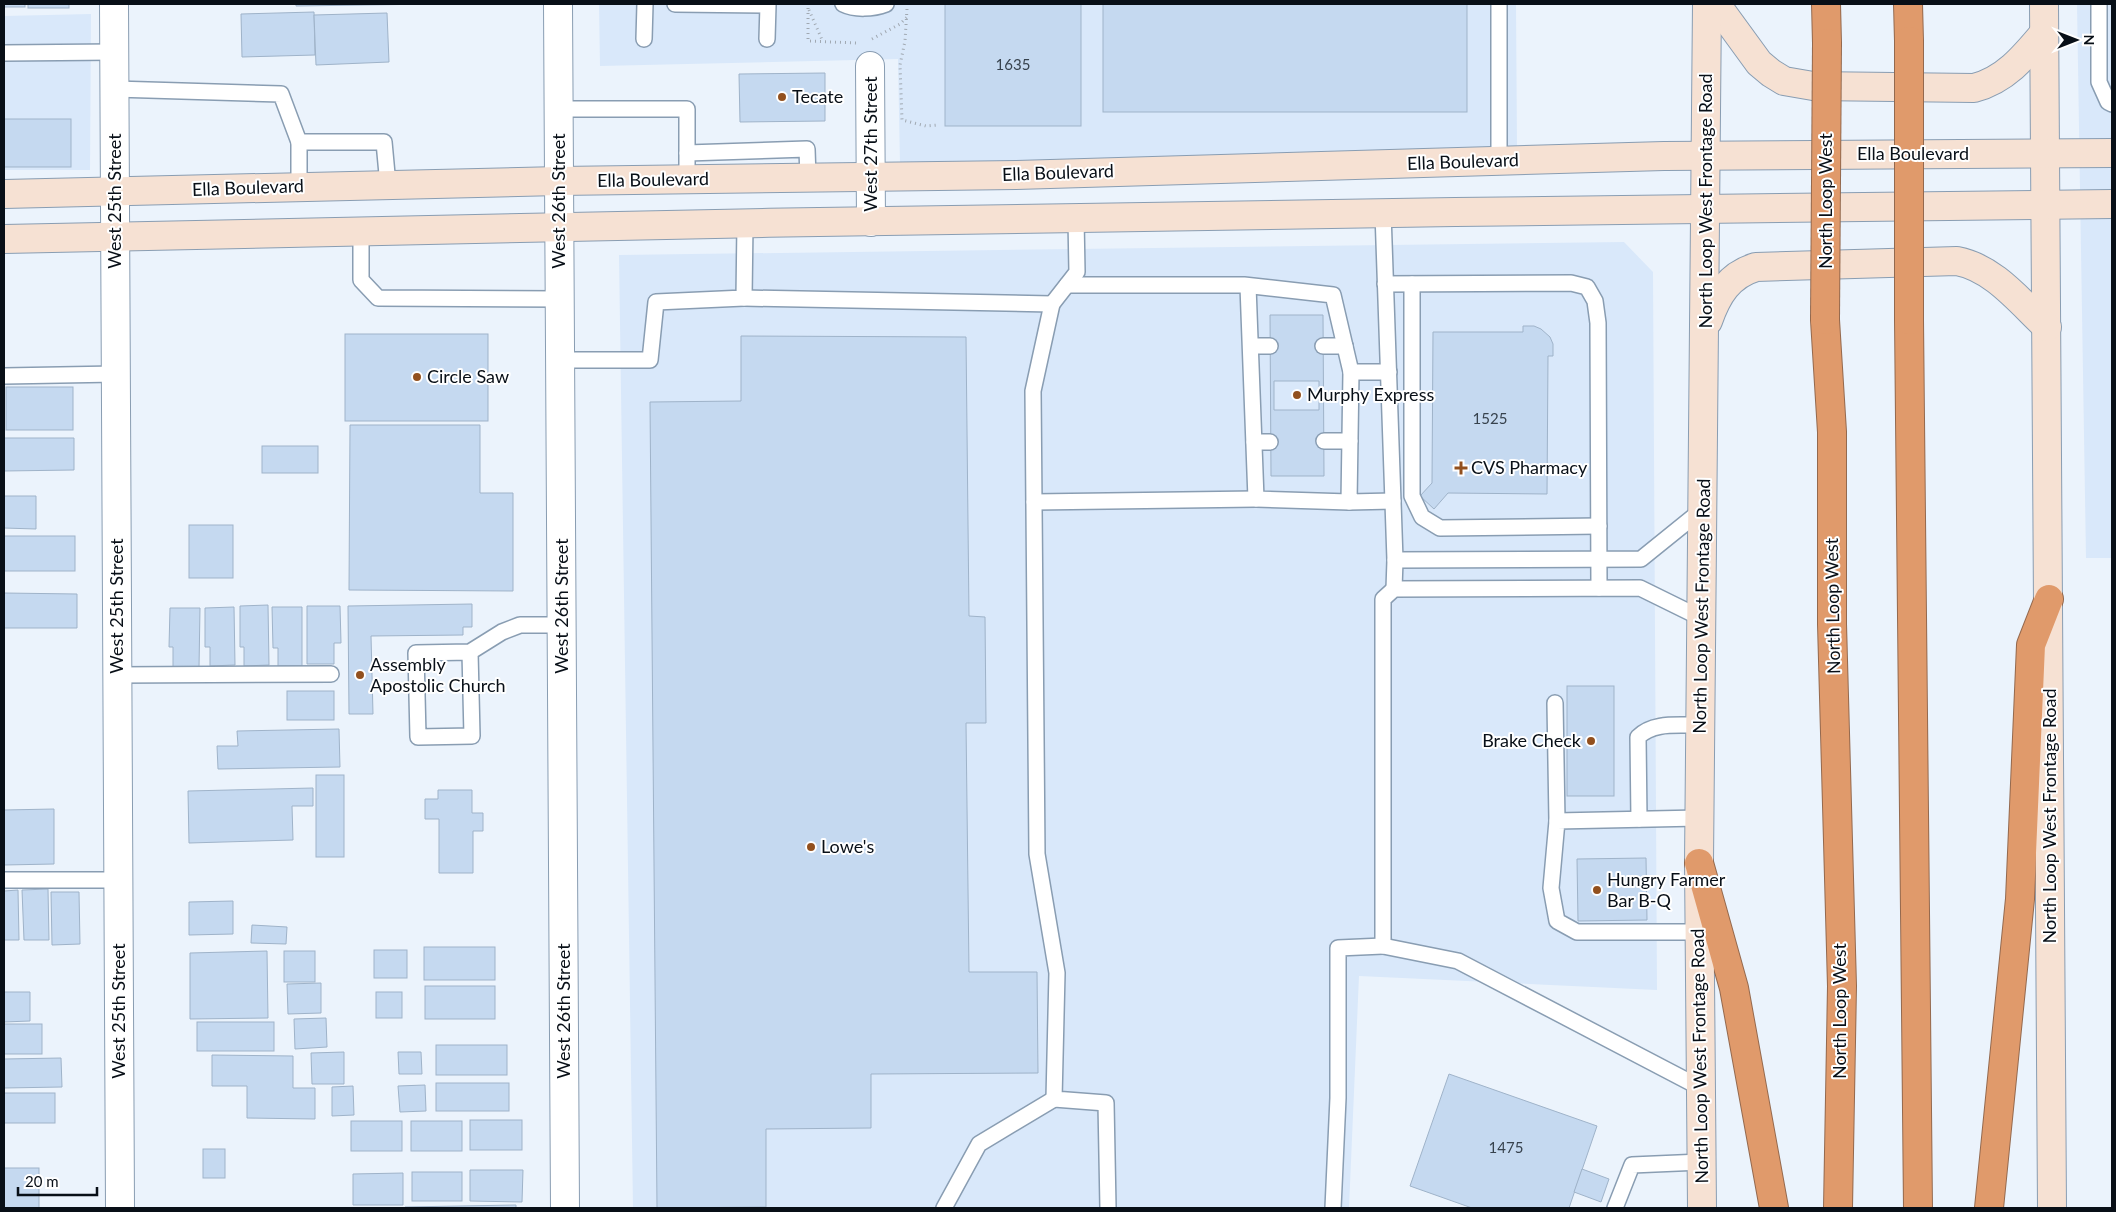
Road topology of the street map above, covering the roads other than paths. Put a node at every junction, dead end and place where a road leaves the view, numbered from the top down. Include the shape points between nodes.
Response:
1 (114, 4) edge
2 (558, 4) edge
3 (645, 4) edge
4 (675, 4) edge
5 (709, 4) edge
6 (843, 4) edge
7 (886, 4) edge
8 (1499, 4) edge
9 (1707, 4) edge
10 (1716, 4) edge
11 (1826, 4) edge
12 (1908, 4) edge
13 (2044, 4) edge
14 (2099, 4) edge
15 (2044, 33) junction
16 (644, 39) dead end
17 (768, 40) dead end
18 (865, 50) road end
19 (114, 52) junction
20 (4, 53) edge
21 (115, 89) junction
22 (2112, 104) edge
23 (559, 108) junction
24 (299, 142) junction
25 (743, 151) junction
26 (2045, 153) junction
27 (2112, 153) edge
28 (1706, 155) junction
29 (1499, 161) junction
30 (687, 166) junction
31 (871, 177) junction
32 (742, 178) junction
33 (808, 178) junction
34 (560, 181) junction
35 (388, 185) junction
36 (299, 187) junction
37 (116, 192) junction
38 (4, 194) edge
39 (2112, 204) edge
40 (2046, 205) junction
41 (1706, 211) junction
42 (1383, 213) junction
43 (1076, 219) junction
44 (871, 222) junction
45 (745, 224) junction
46 (560, 227) junction
47 (361, 231) junction
48 (116, 237) junction
49 (4, 239) edge
50 (1386, 284) junction
51 (1412, 284) junction
52 (1067, 285) junction
53 (1248, 286) junction
54 (744, 298) junction
55 (560, 299) junction
56 (1052, 304) junction
57 (2046, 327) junction
58 (1705, 329) junction
59 (1250, 346) junction
60 (1270, 346) dead end
61 (1323, 346) dead end
62 (1345, 346) junction
63 (560, 360) junction
64 (1351, 372) junction
65 (1388, 372) junction
66 (116, 374) junction
67 (4, 376) edge
68 (1324, 441) dead end
69 (1350, 441) junction
70 (1254, 442) junction
71 (1270, 442) dead end
72 (1256, 499) junction
73 (1393, 501) junction
74 (1034, 502) junction
75 (1349, 502) junction
76 (1703, 509) junction
77 (1599, 526) junction
78 (1600, 559) junction
79 (1395, 560) junction
80 (1599, 588) junction
81 (1394, 589) junction
82 (2049, 599) junction
83 (1701, 618) junction
84 (562, 625) junction
85 (470, 652) junction
86 (331, 674) dead end
87 (117, 675) junction
88 (1555, 703) dead end
89 (1700, 725) junction
90 (1699, 818) junction
91 (1639, 819) junction
92 (1556, 821) junction
93 (1699, 863) junction
94 (4, 880) edge
95 (118, 880) junction
96 (1699, 932) junction
97 (1383, 946) junction
98 (1700, 1088) junction
99 (1054, 1100) junction
100 (1701, 1162) junction
101 (120, 1208) edge
102 (565, 1208) edge
103 (944, 1208) edge
104 (1108, 1208) edge
105 (1333, 1208) edge
106 (1615, 1208) edge
107 (1702, 1208) edge
108 (1774, 1208) edge
109 (1838, 1208) edge
110 (1918, 1208) edge
111 (1989, 1208) edge
112 (2052, 1208) edge

1 - 19 street, West 25th Street
2 - 23 street, West 26th Street
3 - 16 lane
4 - 5 lane
5 - 17 lane via 768,5
6 - 7 lane via 851,8
8 - 29 lane
9 - 28 main road, North Loop West Frontage Road
10 - 15 main road via 1748,49 1771,73 1784,81 1813,86 1974,88 1987,85 2017,64
11 - 109 highway, North Loop West, bridge via 1826,320 1832,432 1832,624 1842,986
12 - 110 highway, bridge
13 - 15 main road, North Loop West Frontage Road
14 - 22 lane via 2099,82
15 - 26 main road, North Loop West Frontage Road
18 - 31 street, West 27th Street
19 - 20 lane
19 - 21 street, West 25th Street
21 - 24 lane via 280,94
21 - 37 street, West 25th Street
23 - 30 lane via 686,109
23 - 34 street, West 26th Street
24 - 35 lane via 384,142
24 - 36 lane
25 - 30 lane
25 - 32 lane
25 - 33 lane via 807,149
26 - 27 main road, Ella Boulevard
26 - 28 main road, Ella Boulevard
26 - 40 main road, North Loop West Frontage Road
28 - 29 main road, Ella Boulevard
28 - 41 main road, North Loop West Frontage Road
29 - 31 main road, Ella Boulevard
30 - 32 main road, Ella Boulevard
30 - 34 main road, Ella Boulevard
31 - 33 main road, Ella Boulevard
31 - 44 street, West 27th Street
32 - 33 main road, Ella Boulevard
34 - 35 main road, Ella Boulevard
34 - 46 street, West 26th Street
35 - 36 main road, Ella Boulevard
36 - 37 main road, Ella Boulevard
37 - 38 main road, Ella Boulevard
37 - 48 street, West 25th Street
39 - 40 main road
40 - 41 main road
40 - 57 main road, North Loop West Frontage Road
41 - 42 main road
41 - 58 main road, North Loop West Frontage Road
42 - 43 main road
42 - 50 lane
43 - 44 main road
43 - 52 lane via 1077,272
44 - 45 main road
45 - 46 main road
45 - 54 lane
46 - 47 main road
46 - 55 street, West 26th Street
47 - 48 main road
47 - 55 lane via 361,280 378,298
48 - 49 main road
48 - 66 street, West 25th Street
50 - 51 lane
50 - 65 lane
51 - 77 lane via 1412,496 1422,517 1440,528
51 - 77 lane via 1571,283 1586,287 1595,301 1598,323
52 - 53 lane
52 - 56 lane
53 - 59 lane
53 - 62 lane via 1333,295
54 - 56 lane
54 - 63 lane via 656,302 650,360
55 - 63 street, West 26th Street
56 - 74 lane via 1032,391
57 - 58 main road via 1986,271 1970,263 1943,261 1756,267 1735,276 1721,291
57 - 82 main road, North Loop West Frontage Road
58 - 76 main road, North Loop West Frontage Road
59 - 60 lane
59 - 70 lane
61 - 62 lane
62 - 64 lane
63 - 84 street, West 26th Street
64 - 65 lane
64 - 69 lane
65 - 73 lane
66 - 67 lane
66 - 87 street, West 25th Street
68 - 69 lane
69 - 75 lane
70 - 71 lane
70 - 72 lane
72 - 74 lane
72 - 75 lane
73 - 75 lane
73 - 79 lane
74 - 99 lane via 1037,854 1057,973
76 - 78 lane via 1641,559
76 - 83 main road, North Loop West Frontage Road
77 - 78 lane
78 - 79 lane
78 - 80 lane
79 - 81 lane
80 - 81 lane
80 - 83 lane via 1640,588
81 - 97 lane via 1383,599
82 - 111 highway via 2031,645 2020,900
82 - 112 main road, North Loop West Frontage Road
83 - 89 main road, North Loop West Frontage Road
84 - 85 lane via 520,626 502,632
84 - 102 street, West 26th Street
85 - 85 lane via 472,736 418,737 416,653
86 - 87 lane
87 - 95 street, West 25th Street
88 - 92 lane
89 - 90 main road, North Loop West Frontage Road
89 - 91 lane via 1659,726 1646,729 1638,737
90 - 91 lane
90 - 93 main road, North Loop West Frontage Road
91 - 92 lane
92 - 96 lane via 1551,888 1557,921 1577,932
93 - 96 main road, North Loop West Frontage Road
93 - 108 highway via 1734,988
94 - 95 lane
95 - 101 street, West 25th Street
96 - 98 main road, North Loop West Frontage Road
97 - 98 lane via 1458,961
97 - 105 lane via 1338,948 1338,1079
98 - 100 main road, North Loop West Frontage Road
99 - 103 lane via 979,1144
99 - 104 lane via 1106,1103
100 - 106 lane via 1632,1165
100 - 107 main road, North Loop West Frontage Road

